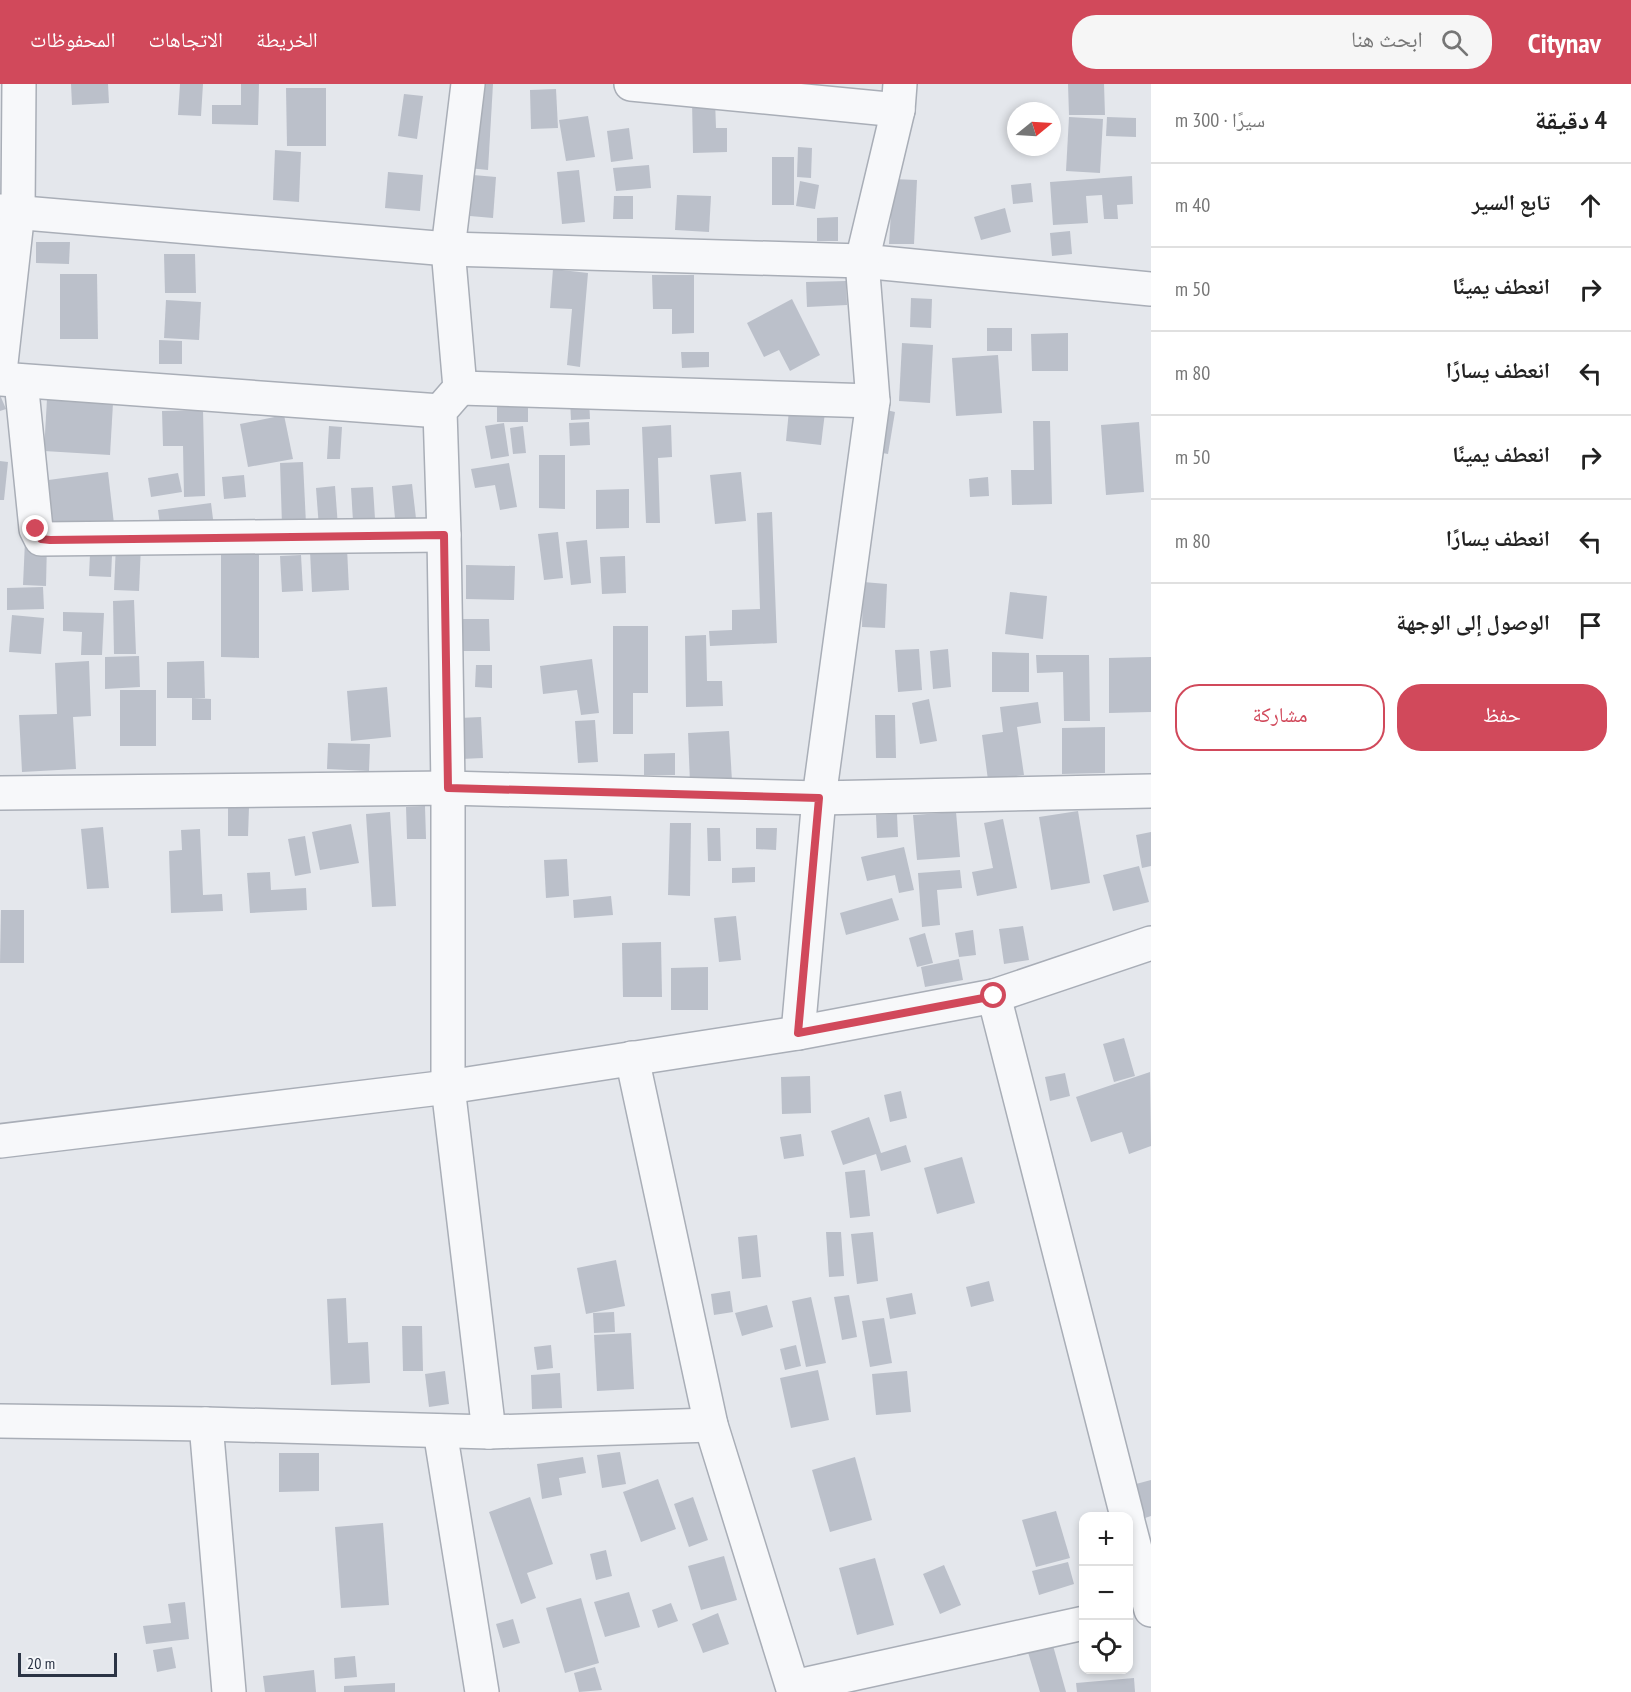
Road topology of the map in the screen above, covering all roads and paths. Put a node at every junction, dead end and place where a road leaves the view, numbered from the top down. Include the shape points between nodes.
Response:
1 (19, 84) edge
2 (468, 84) edge
3 (631, 84) edge
4 (899, 97) edge
5 (9, 211) edge
6 (448, 249) junction
7 (862, 261) junction
8 (1151, 289) edge
9 (7, 377) edge
10 (450, 399) junction
11 (873, 401) junction
12 (444, 535) junction
13 (448, 788) junction
14 (1151, 791) edge
15 (0, 793) edge
16 (819, 798) junction
17 (1151, 943) edge
18 (994, 996) junction
19 (798, 1033) junction
20 (632, 1058) junction
21 (448, 1087) junction
22 (0, 1141) edge
23 (0, 1421) edge
24 (206, 1424) junction
25 (711, 1425) junction
26 (440, 1431) junction
27 (489, 1432) junction
28 (1126, 1512) edge
29 (1133, 1541) edge
30 (1151, 1609) edge
31 (1133, 1612) edge
32 (1079, 1624) edge
33 (793, 1689) edge
34 (229, 1692) edge
35 (482, 1692) edge

1 - 5 street
2 - 6 street
3 - 4 street
4 - 7 street
5 - 6 street
5 - 9 street
6 - 7 street
6 - 10 street
7 - 8 street
7 - 11 street
9 - 10 street
9 - 12 street via 41,539
10 - 11 street
10 - 12 street
11 - 16 street
12 - 13 street
13 - 15 street
13 - 16 street
13 - 21 street
14 - 16 street
16 - 19 street
17 - 18 street
18 - 19 street
18 - 28 street
19 - 20 street
20 - 21 street
20 - 25 street
21 - 22 street
21 - 27 street
23 - 24 street
24 - 26 street
24 - 34 street
25 - 27 street
25 - 33 street
26 - 27 street
26 - 35 street
29 - 30 street
30 - 31 street
32 - 33 street

